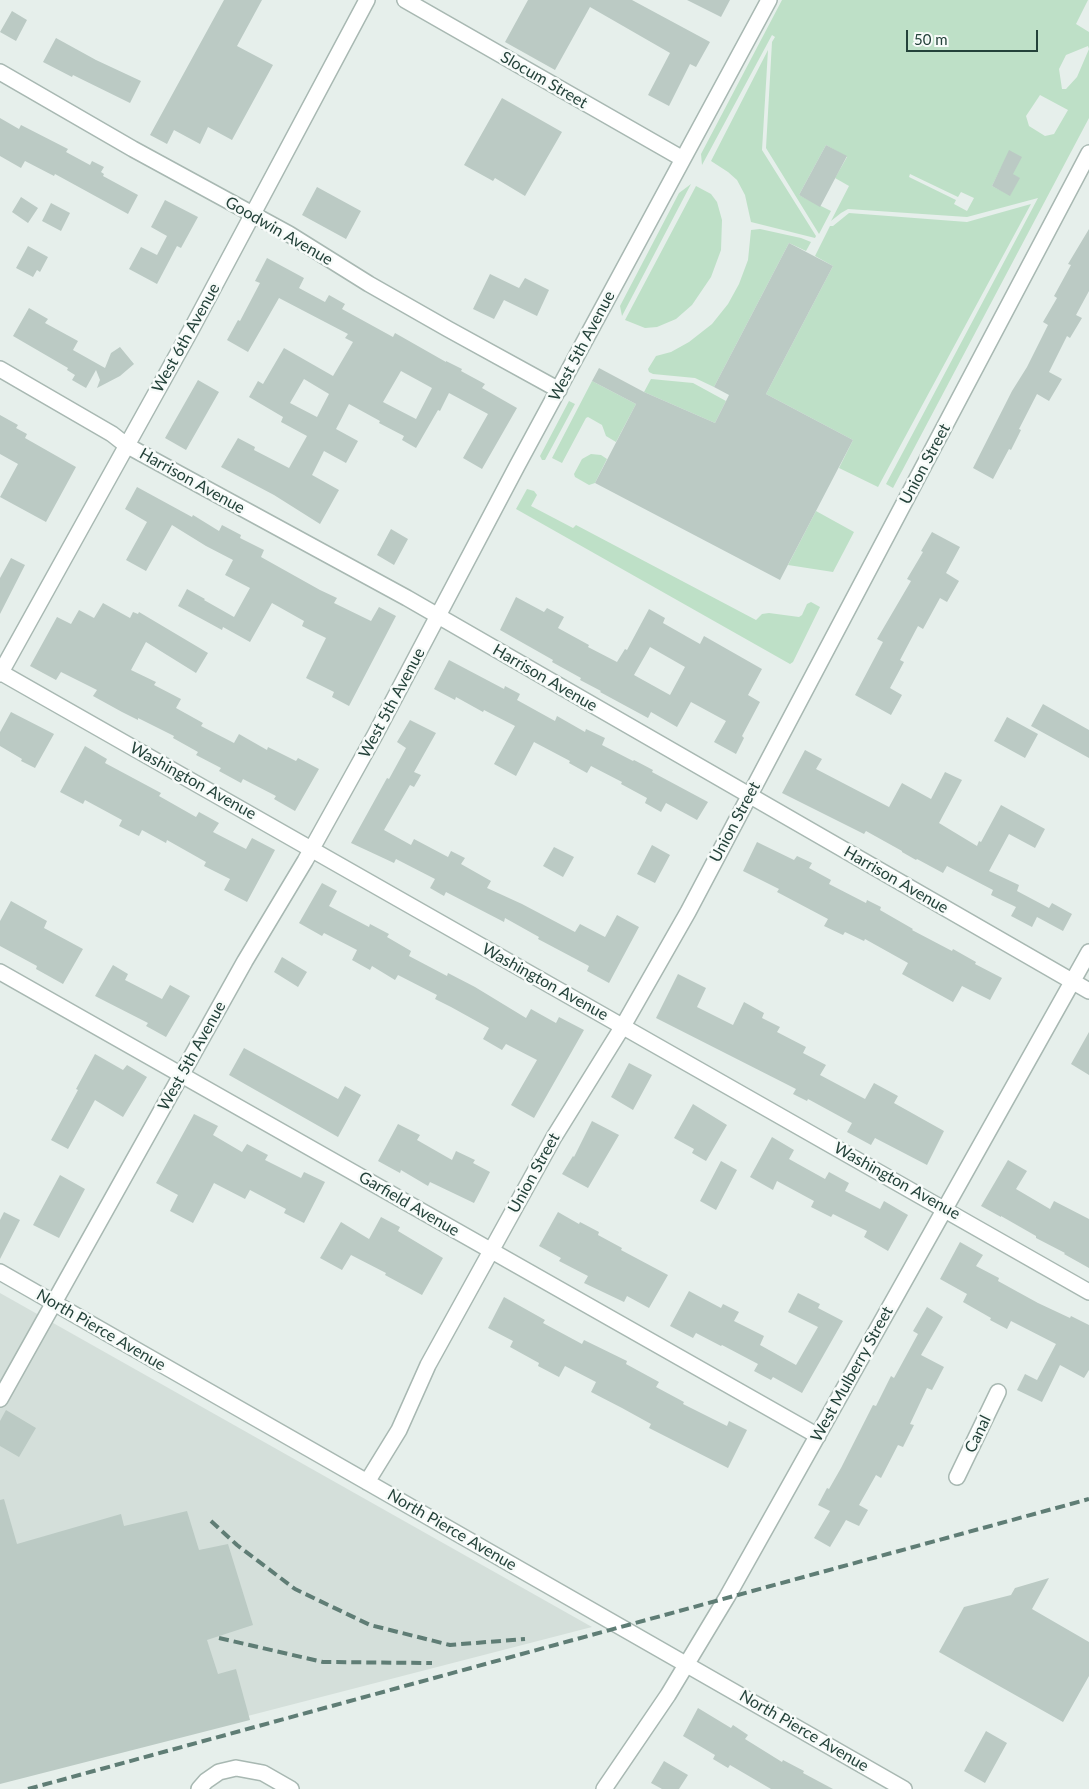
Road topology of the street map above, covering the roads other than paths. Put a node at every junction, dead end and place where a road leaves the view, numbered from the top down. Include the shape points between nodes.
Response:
1 (367, 0) edge
2 (405, 0) edge
3 (770, 0) edge
4 (0, 72) edge
5 (1089, 153) edge
6 (683, 159) junction
7 (253, 214) junction
8 (0, 369) edge
9 (559, 390) junction
10 (126, 445) junction
11 (438, 616) junction
12 (0, 673) edge
13 (748, 796) junction
14 (312, 848) junction
15 (1089, 952) edge
16 (0, 972) edge
17 (1073, 982) junction
18 (1089, 991) edge
19 (623, 1026) junction
20 (181, 1075) junction
21 (945, 1208) junction
22 (491, 1251) junction
23 (0, 1272) edge
24 (1089, 1292) edge
25 (54, 1303) junction
26 (998, 1392) dead end
27 (0, 1399) edge
28 (818, 1436) junction
29 (957, 1477) dead end
30 (368, 1482) junction
31 (687, 1664) junction
32 (199, 1789) edge
33 (291, 1789) edge
34 (604, 1789) edge
35 (904, 1789) edge

1 - 7 street, West 6th Avenue
2 - 6 street, Slocum Street
3 - 6 street, West 5th Avenue
4 - 7 street, Goodwin Avenue
5 - 13 street, Union Street
6 - 9 street, West 5th Avenue
7 - 9 street, Goodwin Avenue
7 - 10 street, West 6th Avenue
8 - 10 street, Harrison Avenue
9 - 11 street, West 5th Avenue
10 - 11 street, Harrison Avenue
10 - 12 street, West 6th Avenue
11 - 13 street, Harrison Avenue
11 - 14 street, West 5th Avenue
12 - 14 street, Washington Avenue
13 - 17 street, Harrison Avenue
13 - 19 street, Union Street via 688,912
14 - 19 street, Washington Avenue
14 - 20 street, West 5th Avenue
15 - 17 street, West Mulberry Street
16 - 20 street, Garfield Avenue
17 - 18 street, Harrison Avenue
17 - 21 street, West Mulberry Street
19 - 21 street, Washington Avenue
19 - 22 street, Union Street via 554,1137
20 - 22 street, Garfield Avenue
20 - 25 street, West 5th Avenue
21 - 24 street, Washington Avenue
21 - 28 street, West Mulberry Street
22 - 28 street, Garfield Avenue
22 - 30 street, Union Street via 428,1365 399,1430
23 - 25 street, North Pierce Avenue
25 - 27 street, West 5th Avenue
25 - 30 street, North Pierce Avenue
26 - 29 street, Canal
28 - 31 street, West Mulberry Street
30 - 31 street, North Pierce Avenue
31 - 34 street, West Mulberry Street
31 - 35 street, North Pierce Avenue
32 - 33 street via 219,1772 236,1768 263,1772

